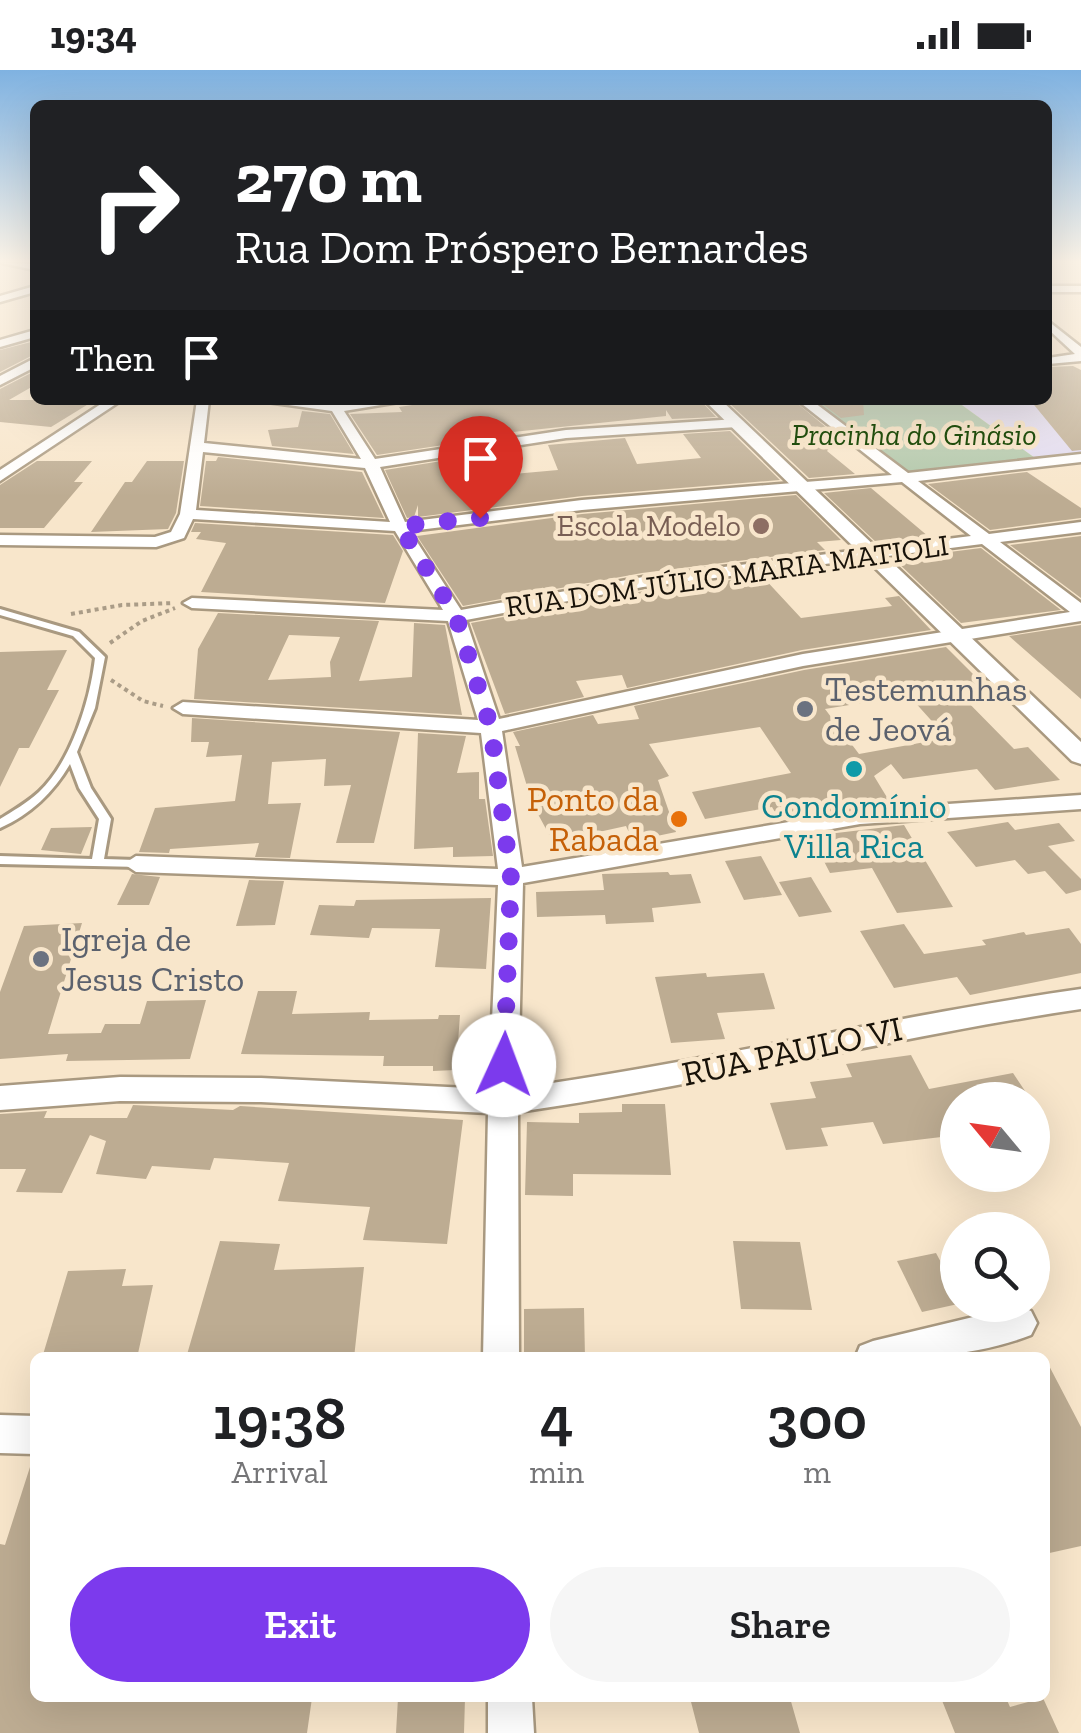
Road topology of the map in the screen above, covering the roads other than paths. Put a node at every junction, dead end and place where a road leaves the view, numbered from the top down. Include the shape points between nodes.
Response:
1 (0, 347) edge
2 (1081, 355) edge
3 (30, 357) edge
4 (1052, 359) edge
5 (30, 362) edge
6 (0, 381) edge
7 (108, 405) edge
8 (203, 405) edge
9 (307, 405) edge
10 (362, 405) edge
11 (717, 405) edge
12 (810, 405) edge
13 (336, 408) junction
14 (737, 423) junction
15 (200, 446) junction
16 (1081, 458) edge
17 (371, 464) junction
18 (0, 477) edge
19 (905, 478) junction
20 (804, 489) junction
21 (188, 514) junction
22 (400, 526) junction
23 (1081, 527) edge
24 (985, 539) junction
25 (0, 540) edge
26 (873, 554) junction
27 (192, 603) road end
28 (0, 612) edge
29 (1081, 614) edge
30 (456, 616) junction
31 (956, 636) junction
32 (183, 708) road end
33 (491, 728) junction
34 (71, 751) junction
35 (1081, 756) edge
36 (1081, 802) edge
37 (0, 824) edge
38 (0, 860) edge
39 (97, 862) junction
40 (136, 864) joint
41 (511, 878) junction
42 (1081, 999) edge
43 (0, 1098) edge
44 (503, 1102) junction
45 (1019, 1323) dead end
46 (502, 1352) edge
47 (899, 1352) edge
48 (0, 1434) edge
49 (30, 1435) edge
50 (510, 1702) edge
51 (511, 1733) edge

1 - 3 street
2 - 4 street
5 - 6 street
7 - 18 street
8 - 15 street
9 - 13 street
10 - 13 street
11 - 14 street
12 - 19 street
13 - 17 street
14 - 17 street via 584,432
14 - 20 street
15 - 17 street
15 - 21 street
16 - 19 street
17 - 22 street
19 - 20 street
19 - 24 street
20 - 22 street
20 - 26 street
21 - 22 street
21 - 25 street via 178,535 148,542
22 - 30 street
23 - 24 street, RUA DOM JÚLIO MARIA MATIOLI
24 - 26 street, RUA DOM JÚLIO MARIA MATIOLI
24 - 29 street
26 - 30 street, RUA DOM JÚLIO MARIA MATIOLI via 643,582
26 - 31 street
27 - 30 street, RUA DOM JÚLIO MARIA MATIOLI
28 - 34 lane via 76,634 100,657
29 - 31 street
30 - 33 street
31 - 33 street via 804,660
31 - 35 street
32 - 33 street
33 - 41 street
34 - 37 lane via 49,788
34 - 39 lane via 106,820
36 - 41 street via 860,817
38 - 39 lane
39 - 40 lane
40 - 41 street
41 - 44 street
42 - 44 street, RUA PAULO VI
43 - 44 street, RUA PAULO VI via 120,1089
44 - 46 street
45 - 47 street
48 - 49 street
50 - 51 street

